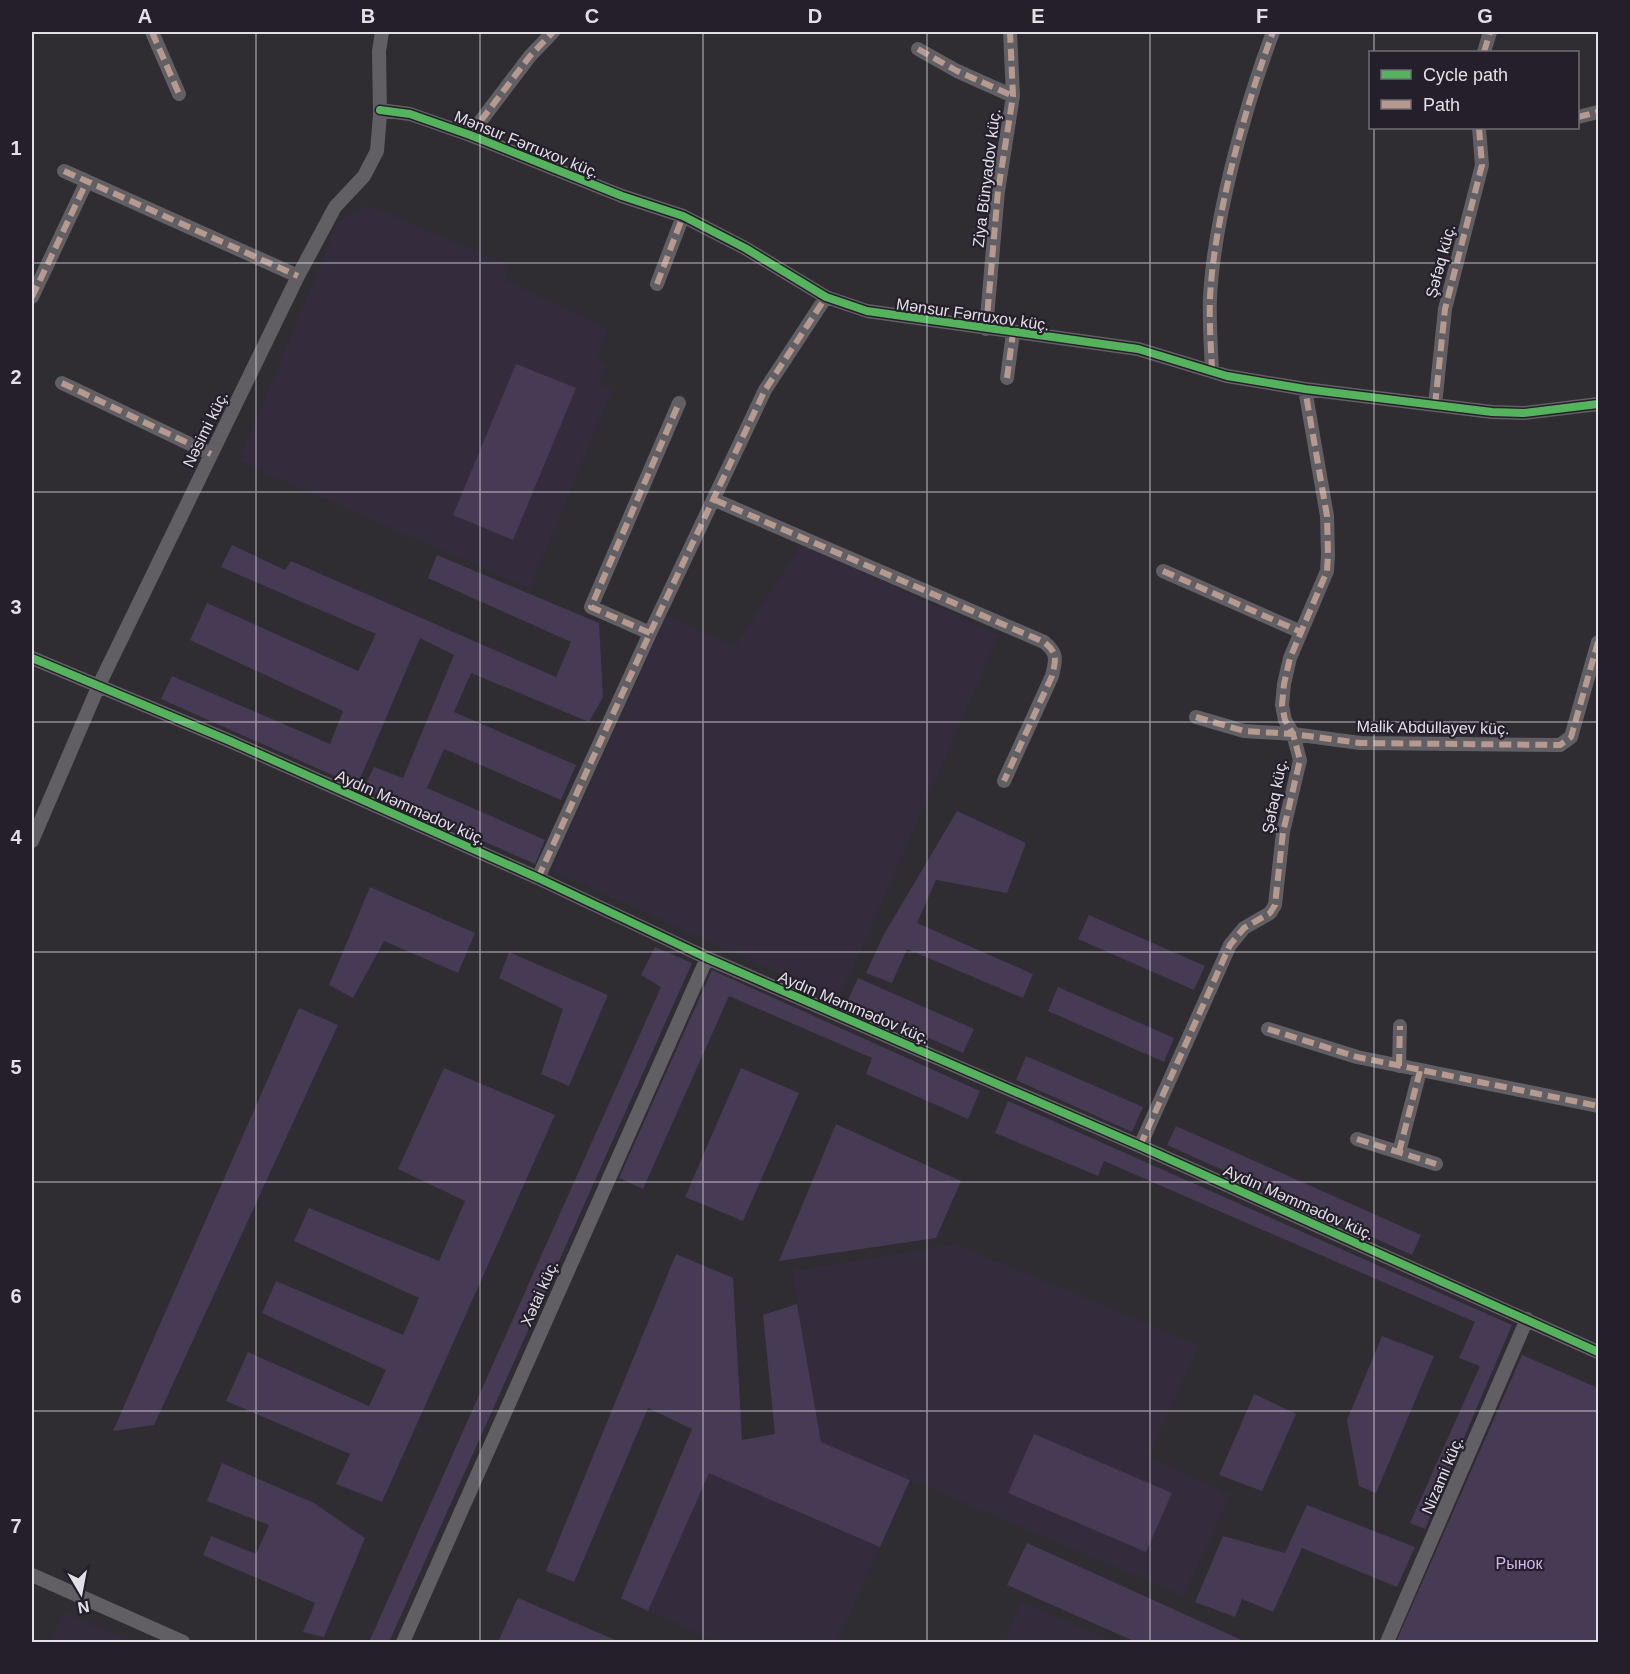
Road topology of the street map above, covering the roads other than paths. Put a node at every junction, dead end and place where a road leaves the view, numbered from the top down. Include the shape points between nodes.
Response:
1 (152, 32) edge
2 (382, 32) edge
3 (553, 32) edge
4 (1010, 32) edge
5 (1273, 32) edge
6 (1490, 32) edge
7 (918, 49) dead end
8 (1484, 51) edge
9 (179, 94) dead end
10 (1013, 96) junction
11 (380, 110) junction
12 (1599, 112) edge
13 (1579, 117) edge
14 (1479, 129) edge
15 (470, 135) junction
16 (64, 171) dead end
17 (87, 181) junction
18 (683, 216) junction
19 (298, 276) junction
20 (657, 284) dead end
21 (33, 288) edge
22 (826, 297) junction
23 (986, 329) junction
24 (1013, 333) junction
25 (1212, 371) junction
26 (1006, 378) dead end
27 (62, 383) dead end
28 (1305, 388) junction
29 (679, 403) dead end
30 (1599, 404) edge
31 (1435, 405) junction
32 (211, 454) junction
33 (715, 500) junction
34 (1163, 572) dead end
35 (1301, 632) junction
36 (650, 633) junction
37 (1599, 642) edge
38 (32, 658) edge
39 (99, 685) junction
40 (1196, 717) dead end
41 (1293, 734) junction
42 (1004, 781) dead end
43 (32, 841) edge
44 (538, 878) junction
45 (707, 958) junction
46 (1400, 1026) dead end
47 (1268, 1029) dead end
48 (1399, 1066) junction
49 (1420, 1071) junction
50 (1599, 1107) edge
51 (1357, 1138) dead end
52 (1140, 1146) junction
53 (1399, 1152) junction
54 (1436, 1164) dead end
55 (1527, 1319) junction
56 (1599, 1352) edge
57 (32, 1575) edge
58 (183, 1642) edge
59 (403, 1642) edge
60 (1387, 1642) edge

1 - 9 street
2 - 11 street, Nəsimi küç.
3 - 15 street
4 - 10 street, Ziya Bünyadov küç.
5 - 25 street via 1234,164 1220,229 1210,298
6 - 8 street
7 - 10 street
10 - 23 street, Ziya Bünyadov küç. via 998,191
11 - 15 street, Mənsur Fərruxov küç. via 410,114
11 - 19 street, Nəsimi küç. via 378,144 371,165 334,207
12 - 13 street
14 - 31 street, Şəfəq küç. via 1481,173 1445,309
15 - 18 street, Mənsur Fərruxov küç.
16 - 17 street
17 - 19 street
17 - 21 street
18 - 20 street
18 - 22 street, Mənsur Fərruxov küç.
19 - 32 street, Nəsimi küç.
22 - 23 street, Mənsur Fərruxov küç. via 867,311
22 - 33 street via 765,390
23 - 24 street, Mənsur Fərruxov küç.
24 - 25 street, Mənsur Fərruxov küç. via 1138,349
24 - 26 street
25 - 28 street, Mənsur Fərruxov küç.
27 - 32 street
28 - 31 street, Mənsur Fərruxov küç.
28 - 35 street, Şəfəq küç. via 1327,516 1329,555 1327,572
29 - 36 street via 591,607
30 - 31 street, Mənsur Fərruxov küç. via 1524,413
32 - 39 street, Nəsimi küç.
33 - 36 street
33 - 42 street via 1053,649 1057,659 1053,676
34 - 35 street
35 - 41 street, Şəfəq küç. via 1290,658 1282,705
36 - 44 street
37 - 41 street, Malik Abdullayev küç. via 1571,737 1560,745 1391,745
38 - 39 street, Aydın Məmmədov küç.
39 - 43 street, Nəsimi küç.
39 - 44 street, Aydın Məmmədov küç.
40 - 41 street, Malik Abdullayev küç. via 1244,731
41 - 52 street, Şəfəq küç. via 1300,760 1284,832 1275,905 1270,914 1244,928 1230,945
44 - 45 street, Aydın Məmmədov küç.
45 - 52 street, Aydın Məmmədov küç.
45 - 59 street, Xətai küç.
46 - 48 street
47 - 48 street
48 - 49 street
49 - 50 street
49 - 53 street
51 - 53 street
52 - 55 street, Aydın Məmmədov küç.
53 - 54 street
55 - 56 street, Aydın Məmmədov küç.
55 - 60 street, Nizami küç.
57 - 58 street

